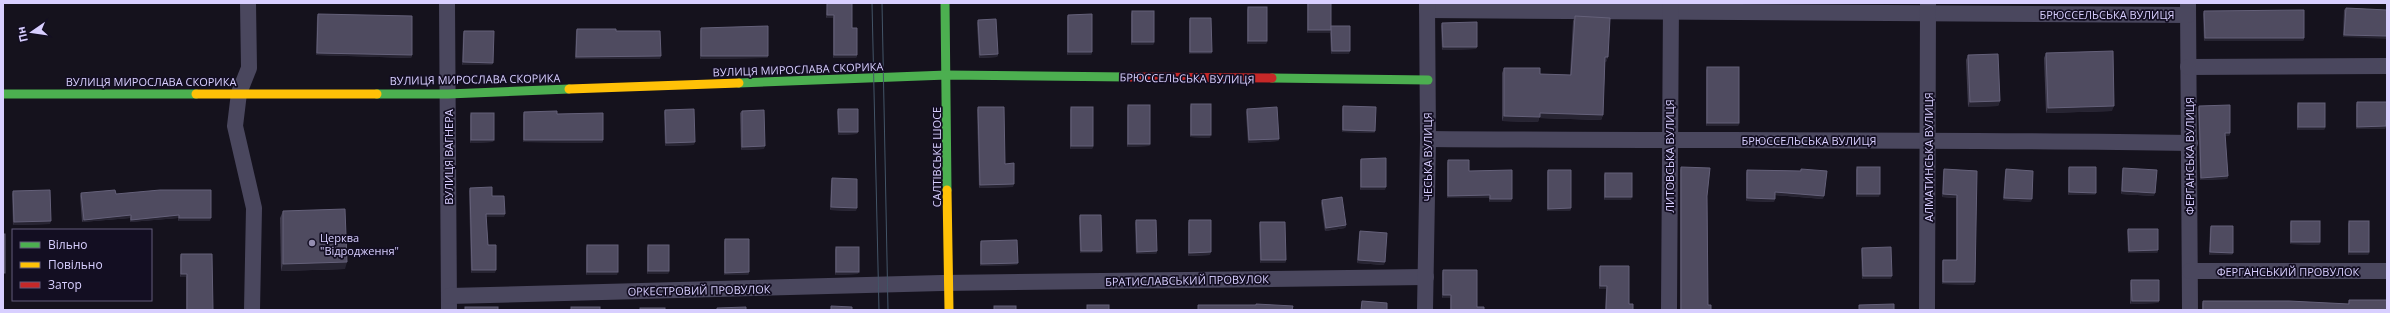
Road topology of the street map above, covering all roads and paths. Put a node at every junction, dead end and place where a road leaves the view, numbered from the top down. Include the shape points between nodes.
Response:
1 (248, 3) edge
2 (447, 3) edge
3 (945, 3) edge
4 (1427, 6) edge
5 (1671, 7) edge
6 (1928, 8) edge
7 (2188, 9) edge
8 (2387, 66) edge
9 (2188, 67) junction
10 (947, 75) junction
11 (1428, 80) junction
12 (239, 93) junction
13 (3, 94) edge
14 (448, 94) junction
15 (1428, 139) junction
16 (1929, 139) junction
17 (1669, 141) junction
18 (2190, 143) junction
19 (2190, 271) junction
20 (2387, 271) edge
21 (1426, 277) junction
22 (949, 283) junction
23 (449, 303) edge
24 (252, 310) edge
25 (949, 310) edge
26 (1425, 310) edge
27 (1669, 310) edge
28 (1926, 310) edge
29 (2190, 310) edge

1 - 12 street via 249,68
2 - 14 street, ВУЛИЦЯ ВАГНЕРА
3 - 10 street, САЛТІВСЬКЕ ШОСЕ
4 - 5 street, БРЮССЕЛЬСЬКА ВУЛИЦЯ
4 - 11 street, ЧЕСЬКА ВУЛИЦЯ
5 - 6 street, БРЮССЕЛЬСЬКА ВУЛИЦЯ
5 - 17 street, ЛИТОВСЬКА ВУЛИЦЯ
6 - 7 street, БРЮССЕЛЬСЬКА ВУЛИЦЯ
6 - 16 street, АЛМАТИНСЬКА ВУЛИЦЯ
7 - 9 street, ФЕРГАНСЬКА ВУЛИЦЯ
8 - 9 street
9 - 18 street, ФЕРГАНСЬКА ВУЛИЦЯ
10 - 11 street, БРЮССЕЛЬСЬКА ВУЛИЦЯ
10 - 14 street, ВУЛИЦЯ МИРОСЛАВА СКОРИКА
10 - 22 street, САЛТІВСЬКЕ ШОСЕ
11 - 15 street, ЧЕСЬКА ВУЛИЦЯ
12 - 13 street, ВУЛИЦЯ МИРОСЛАВА СКОРИКА
12 - 14 street, ВУЛИЦЯ МИРОСЛАВА СКОРИКА
12 - 24 street via 235,126 254,208
14 - 23 street, ВУЛИЦЯ ВАГНЕРА
15 - 17 street, БРЮССЕЛЬСЬКА ВУЛИЦЯ
15 - 21 street, ЧЕСЬКА ВУЛИЦЯ
16 - 17 street, БРЮССЕЛЬСЬКА ВУЛИЦЯ
16 - 18 street, БРЮССЕЛЬСЬКА ВУЛИЦЯ
16 - 28 street, АЛМАТИНСЬКА ВУЛИЦЯ
17 - 27 street, ЛИТОВСЬКА ВУЛИЦЯ
18 - 19 street, ФЕРГАНСЬКА ВУЛИЦЯ
19 - 20 street, ФЕРГАНСЬКИЙ ПРОВУЛОК
19 - 29 street, ФЕРГАНСЬКА ВУЛИЦЯ
21 - 22 street, БРАТИСЛАВСЬКИЙ ПРОВУЛОК
21 - 26 street, ЧЕСЬКА ВУЛИЦЯ
22 - 23 street, ОРКЕСТРОВИЙ ПРОВУЛОК
22 - 25 street, САЛТІВСЬКЕ ШОСЕ

